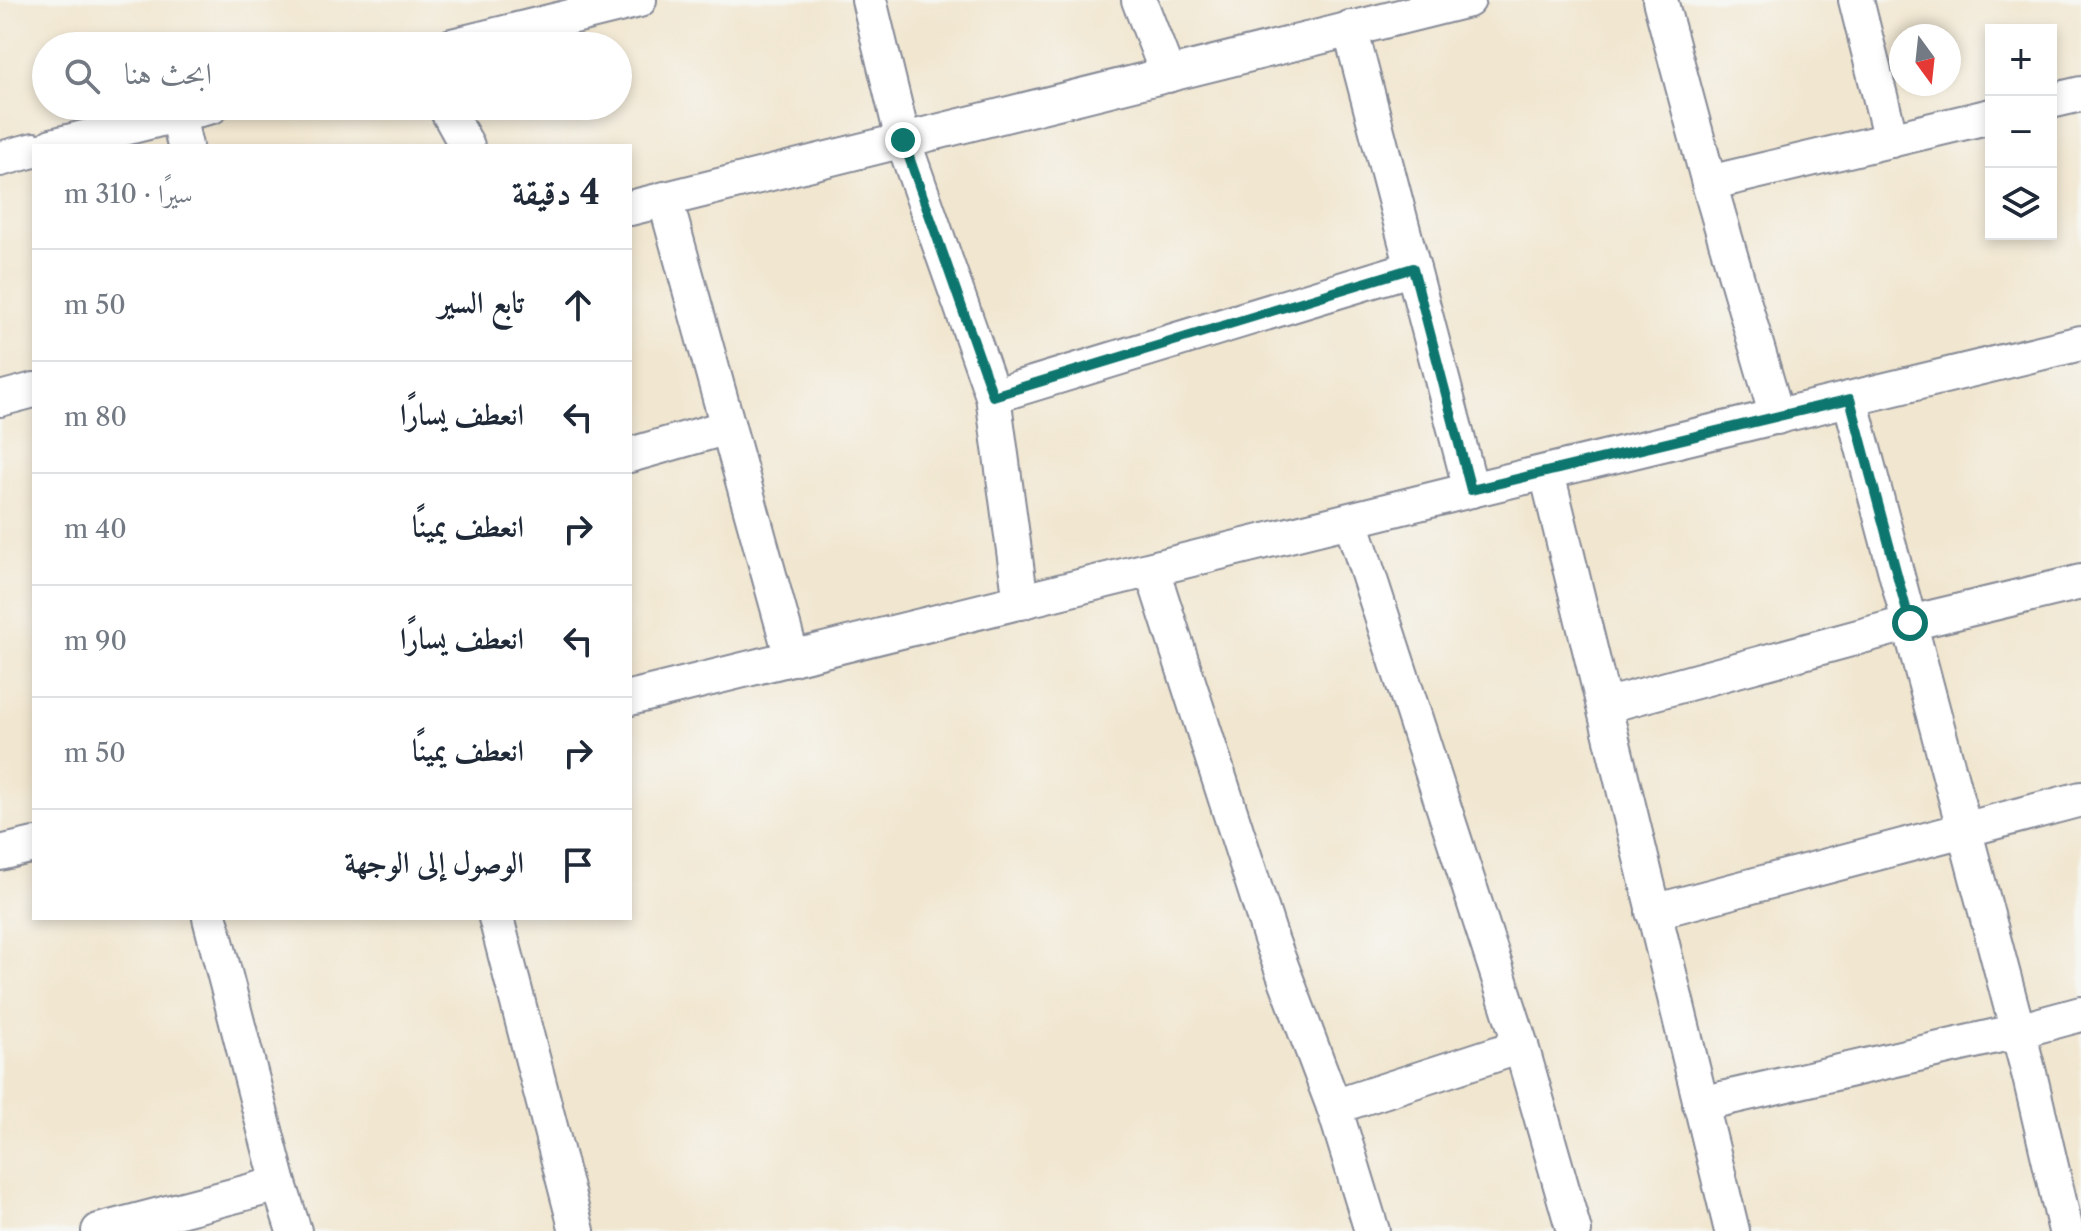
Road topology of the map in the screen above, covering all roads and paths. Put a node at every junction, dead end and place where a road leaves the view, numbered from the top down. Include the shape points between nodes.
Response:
1 (869, 0) edge
2 (1139, 0) edge
3 (1468, 0) edge
4 (1660, 0) edge
5 (1856, 0) edge
6 (618, 2) edge
7 (1350, 28) junction
8 (505, 32) edge
9 (1168, 75) junction
10 (2081, 94) edge
11 (2057, 100) edge
12 (1985, 117) edge
13 (453, 120) edge
14 (182, 130) edge
15 (903, 140) junction
16 (1891, 140) junction
17 (68, 144) edge
18 (466, 144) edge
19 (32, 151) edge
20 (0, 159) edge
21 (1709, 183) junction
22 (665, 199) junction
23 (632, 207) edge
24 (1413, 268) junction
25 (2081, 343) edge
26 (993, 396) junction
27 (1850, 399) junction
28 (1777, 417) junction
29 (728, 427) junction
30 (632, 454) edge
31 (1547, 473) junction
32 (1471, 490) junction
33 (1351, 521) junction
34 (1152, 570) junction
35 (2081, 582) edge
36 (1021, 602) junction
37 (1910, 623) junction
38 (792, 658) junction
39 (632, 698) edge
40 (1604, 706) junction
41 (2081, 799) edge
42 (1964, 830) junction
43 (32, 845) edge
44 (0, 853) edge
45 (1653, 912) junction
46 (211, 920) edge
47 (497, 920) edge
48 (2081, 1014) edge
49 (2018, 1031) junction
50 (1521, 1046) junction
51 (1700, 1104) junction
52 (1334, 1107) junction
53 (279, 1184) junction
54 (99, 1231) edge
55 (294, 1231) edge
56 (577, 1231) edge
57 (1372, 1231) edge
58 (1574, 1231) edge
59 (1732, 1231) edge
60 (2066, 1231) edge

1 - 15 street
2 - 9 street
3 - 7 street
4 - 21 street
5 - 16 street
6 - 8 street
7 - 9 street
7 - 24 street
9 - 15 street
10 - 11 street
12 - 16 street
13 - 18 street
14 - 17 street
15 - 22 street
15 - 26 street
16 - 21 street
19 - 20 street
21 - 28 street
22 - 23 street
22 - 29 street
24 - 26 street
24 - 32 street
25 - 27 street
26 - 36 street
27 - 28 street
27 - 37 street
28 - 31 street
29 - 30 street
29 - 38 street
31 - 32 street
31 - 40 street
32 - 33 street
33 - 34 street
33 - 50 street
34 - 36 street
34 - 52 street via 1272,942
35 - 37 street
36 - 38 street
37 - 40 street
37 - 42 street
38 - 39 street
40 - 45 street
41 - 42 street
42 - 45 street
42 - 49 street
43 - 44 street
45 - 51 street
46 - 53 street
47 - 56 street
48 - 49 street
49 - 51 street
49 - 60 street
50 - 52 street
50 - 58 street
51 - 59 street
52 - 57 street
53 - 54 street
53 - 55 street

